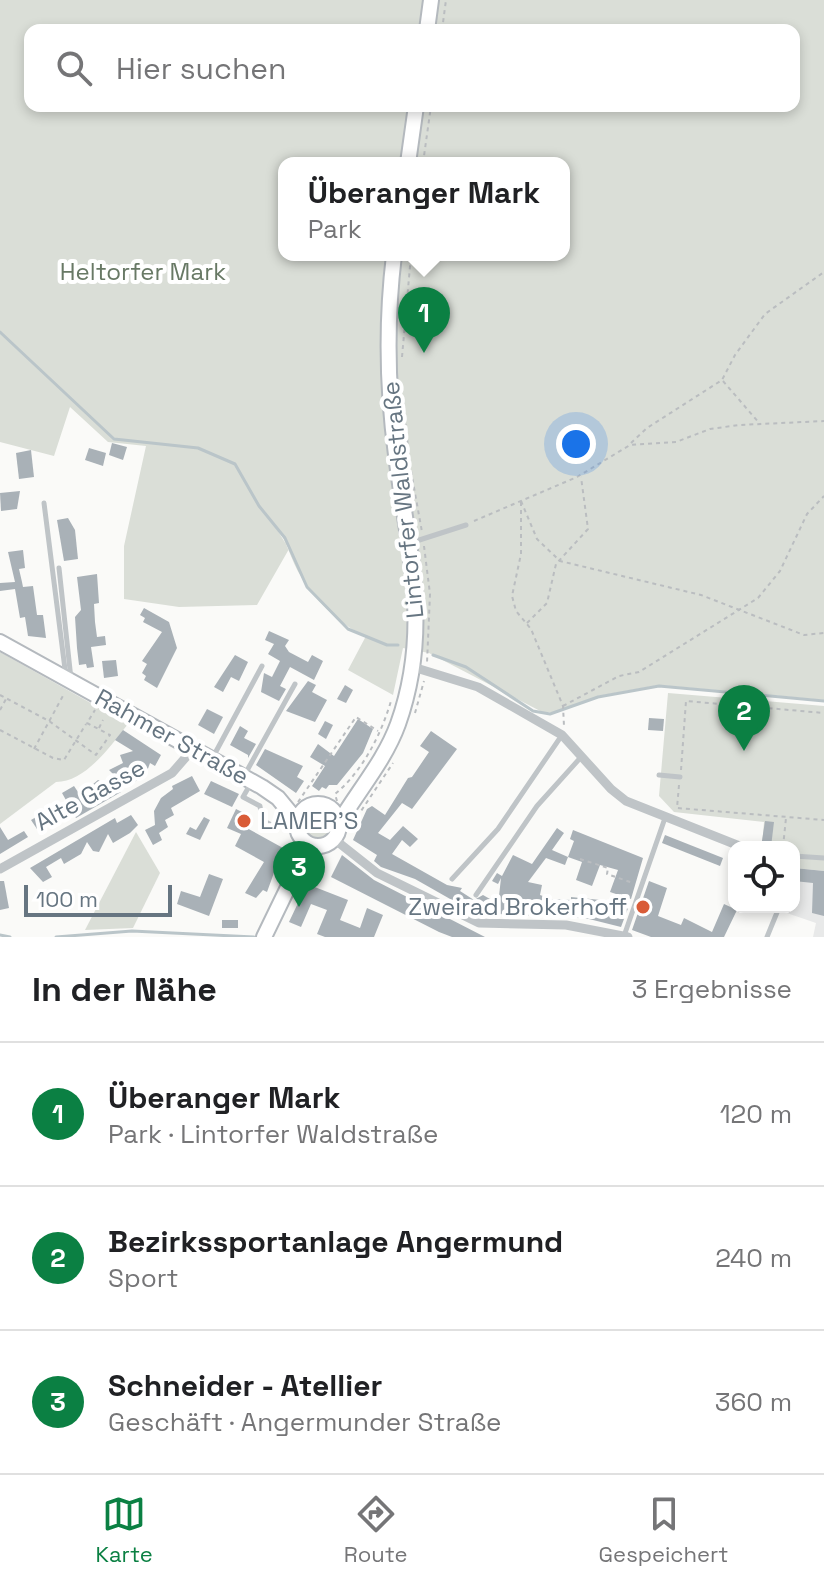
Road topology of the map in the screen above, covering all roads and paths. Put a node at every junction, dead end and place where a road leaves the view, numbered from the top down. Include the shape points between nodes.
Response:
1 (431, 0) edge
2 (446, 0) edge
3 (428, 24) edge
4 (443, 24) edge
5 (415, 112) edge
6 (430, 112) edge
7 (409, 157) edge
8 (424, 157) edge
9 (394, 261) edge
10 (824, 272) edge
11 (722, 380) junction
12 (824, 421) edge
13 (760, 424) junction
14 (630, 445) junction
15 (581, 474) junction
16 (824, 496) edge
17 (521, 500) junction
18 (44, 503) dead end
19 (466, 525) joint
20 (409, 544) junction
21 (560, 561) junction
22 (59, 568) dead end
23 (739, 610) junction
24 (526, 623) junction
25 (824, 633) edge
26 (0, 642) edge
27 (262, 666) dead end
28 (413, 667) junction
29 (68, 683) junction
30 (295, 684) dead end
31 (0, 695) edge
32 (393, 695) dead end
33 (7, 698) junction
34 (86, 703) dead end
35 (563, 706) junction
36 (0, 710) edge
37 (824, 713) edge
38 (566, 715) dead end
39 (103, 720) dead end
40 (49, 721) junction
41 (87, 723) junction
42 (98, 729) junction
43 (0, 730) edge
44 (379, 731) junction
45 (562, 735) junction
46 (77, 740) junction
47 (34, 749) junction
48 (193, 749) junction
49 (583, 755) junction
50 (212, 759) junction
51 (659, 775) dead end
52 (680, 777) junction
53 (248, 779) junction
54 (354, 795) junction
55 (334, 806) junction
56 (300, 811) junction
57 (786, 817) junction
58 (665, 818) junction
59 (824, 820) edge
60 (339, 823) junction
61 (275, 827) dead end
62 (334, 839) junction
63 (784, 841) edge
64 (728, 842) edge
65 (311, 843) junction
66 (800, 856) edge
67 (824, 858) edge
68 (580, 859) dead end
69 (0, 869) edge
70 (452, 879) dead end
71 (641, 886) junction
72 (476, 895) dead end
73 (777, 913) edge
74 (626, 936) edge
75 (264, 937) edge
76 (767, 937) edge

1 - 3 main road
2 - 4 path
5 - 7 main road
6 - 8 path
9 - 20 main road, Lintorfer Waldstraße via 388,376
10 - 11 path via 765,314
11 - 13 path
11 - 14 path via 647,428
12 - 13 path
13 - 14 path via 710,429 676,442
14 - 15 path
15 - 17 path
15 - 21 path via 588,529
16 - 23 path via 807,514 780,571 758,598
17 - 19 path
17 - 21 path via 537,539
17 - 24 path via 521,554 512,596
18 - 29 lane
19 - 20 lane
20 - 28 main road, Lintorfer Waldstraße via 418,616
21 - 23 path via 701,595
21 - 24 path via 547,603
22 - 29 lane
23 - 25 path via 804,635
23 - 35 path via 650,666
24 - 35 path
26 - 29 main road, Rahmer Straße
27 - 50 lane
28 - 45 street via 478,687
28 - 54 main road, Lintorfer Waldstraße via 392,738
29 - 40 path
29 - 48 main road, Rahmer Straße
30 - 53 lane
31 - 33 path
32 - 44 path
33 - 36 path
33 - 40 path
34 - 41 path via 96,708
35 - 38 path
37 - 52 path via 686,701
39 - 42 path
40 - 46 path
40 - 47 path
41 - 42 path
41 - 46 path
42 - 46 path via 110,735 96,755
43 - 47 path
44 - 55 path via 357,771 335,794
44 - 56 path via 356,717
45 - 49 street
45 - 70 lane via 498,829
46 - 47 path via 64,760
48 - 50 main road, Rahmer Straße
48 - 69 street, Alte Gasse via 172,773
49 - 58 street via 616,794
49 - 72 lane via 537,806
50 - 53 main road, Rahmer Straße
51 - 52 lane
52 - 57 path via 677,808
53 - 56 main road, Rahmer Straße
53 - 61 lane via 243,797 260,806 262,820
54 - 55 main road
54 - 60 main road, Lintorfer Waldstraße
55 - 56 main road via 316,804
55 - 60 main road
56 - 65 main road
57 - 59 path
57 - 63 path
58 - 64 street
58 - 71 lane
60 - 62 main road
62 - 65 main road
62 - 74 street via 377,873 479,923 566,925
65 - 75 main road
66 - 67 lane
68 - 71 path
71 - 74 lane
73 - 76 lane

